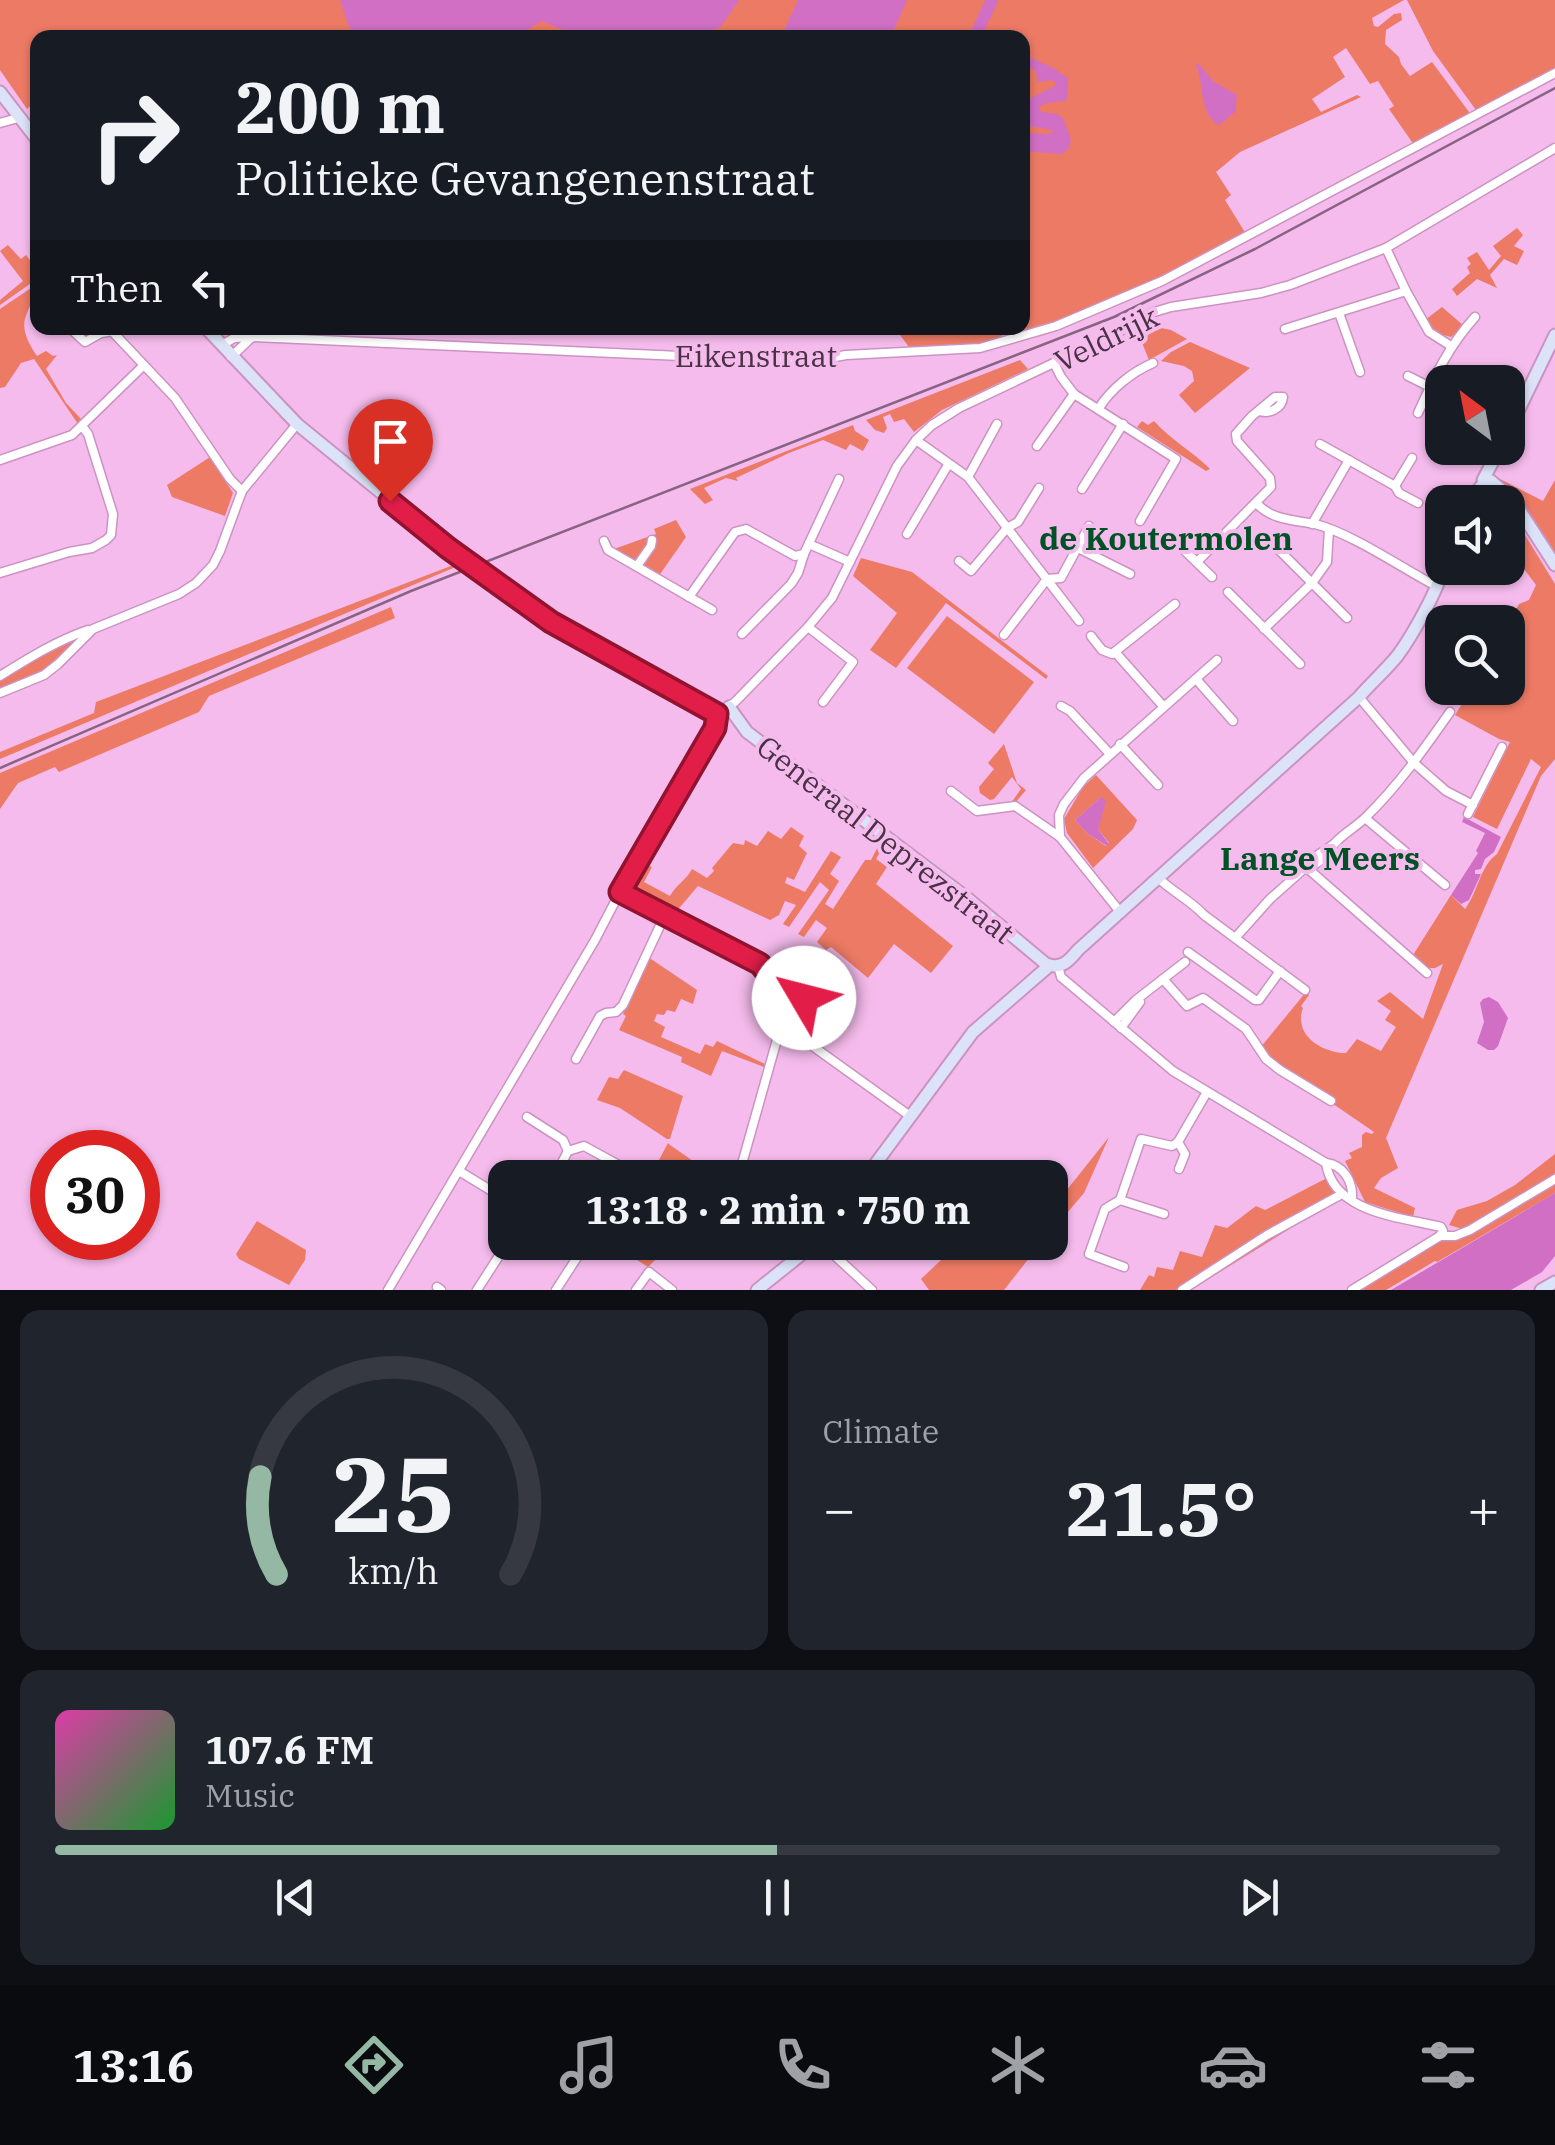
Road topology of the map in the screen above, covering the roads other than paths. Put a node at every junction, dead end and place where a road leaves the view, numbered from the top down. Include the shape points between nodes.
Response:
1 (1555, 73) edge
2 (2, 102) edge
3 (18, 118) junction
4 (0, 123) edge
5 (30, 132) edge
6 (1555, 148) edge
7 (1386, 248) junction
8 (1406, 291) junction
9 (1339, 313) junction
10 (1475, 316) dead end
11 (1286, 329) dead end
12 (1030, 334) edge
13 (116, 335) edge
14 (212, 335) edge
15 (1027, 335) edge
16 (1555, 335) edge
17 (252, 338) junction
18 (222, 346) junction
19 (1451, 346) junction
20 (232, 356) junction
21 (1154, 362) dead end
22 (1054, 363) junction
23 (144, 365) junction
24 (1441, 365) edge
25 (1360, 372) dead end
26 (1408, 376) dead end
27 (1425, 384) edge
28 (1074, 394) junction
29 (1525, 397) edge
30 (1425, 398) edge
31 (1099, 408) junction
32 (1258, 411) dead end
33 (1418, 413) dead end
34 (297, 424) junction
35 (997, 424) dead end
36 (1124, 424) junction
37 (82, 426) junction
38 (916, 440) junction
39 (1320, 444) dead end
40 (1037, 446) dead end
41 (1412, 458) dead end
42 (0, 460) edge
43 (1349, 460) junction
44 (948, 465) junction
45 (1491, 465) edge
46 (968, 477) junction
47 (839, 480) dead end
48 (1487, 482) junction
49 (1484, 485) edge
50 (1395, 486) junction
51 (1040, 488) dead end
52 (1082, 490) dead end
53 (242, 491) junction
54 (1256, 503) junction
55 (1418, 503) dead end
56 (1140, 521) dead end
57 (1312, 524) junction
58 (1089, 526) dead end
59 (1007, 528) junction
60 (1329, 529) junction
61 (908, 534) dead end
62 (652, 540) dead end
63 (604, 541) dead end
64 (809, 544) junction
65 (1276, 547) dead end
66 (1078, 548) junction
67 (1183, 548) dead end
68 (804, 554) junction
69 (958, 560) dead end
70 (850, 562) junction
71 (1197, 562) junction
72 (1555, 565) edge
73 (637, 566) junction
74 (0, 573) edge
75 (1130, 574) dead end
76 (1212, 577) dead end
77 (1047, 579) junction
78 (1312, 583) junction
79 (1436, 586) joint
80 (1228, 592) dead end
81 (689, 596) junction
82 (1175, 604) dead end
83 (712, 610) dead end
84 (1347, 618) dead end
85 (1079, 621) dead end
86 (808, 627) junction
87 (93, 628) junction
88 (1264, 629) junction
89 (742, 634) dead end
90 (1004, 635) dead end
91 (1092, 636) dead end
92 (1115, 652) junction
93 (1217, 660) dead end
94 (1300, 664) dead end
95 (0, 676) edge
96 (1196, 679) junction
97 (0, 694) edge
98 (1360, 698) junction
99 (823, 702) dead end
100 (1061, 706) dead end
101 (1163, 706) junction
102 (723, 710) junction
103 (1450, 712) dead end
104 (1233, 721) dead end
105 (1120, 744) junction
106 (1502, 747) dead end
107 (1110, 754) junction
108 (1414, 762) junction
109 (1158, 786) dead end
110 (951, 791) dead end
111 (1473, 805) junction
112 (1468, 814) dead end
113 (1365, 818) junction
114 (1060, 837) junction
115 (1306, 868) junction
116 (1158, 878) junction
117 (1445, 885) dead end
118 (620, 892) junction
119 (1121, 913) junction
120 (665, 916) junction
121 (1236, 938) junction
122 (1054, 966) junction
123 (764, 969) junction
124 (1280, 971) junction
125 (1426, 974) dead end
126 (1163, 979) junction
127 (1305, 990) dead end
128 (787, 1019) junction
129 (1118, 1025) junction
130 (576, 1059) dead end
131 (1206, 1092) junction
132 (1332, 1101) dead end
133 (526, 1116) dead end
134 (910, 1116) junction
135 (1178, 1142) junction
136 (568, 1151) junction
137 (563, 1160) edge
138 (609, 1160) edge
139 (743, 1160) edge
140 (878, 1160) edge
141 (1326, 1163) junction
142 (1341, 1169) junction
143 (1179, 1170) dead end
144 (458, 1171) junction
145 (1329, 1174) junction
146 (1555, 1180) edge
147 (488, 1189) edge
148 (1347, 1196) junction
149 (1120, 1200) junction
150 (1164, 1214) dead end
151 (1440, 1236) junction
152 (496, 1260) edge
153 (575, 1260) edge
154 (794, 1260) edge
155 (836, 1260) edge
156 (1124, 1267) dead end
157 (1555, 1282) edge
158 (660, 1286) edge
159 (388, 1290) edge
160 (477, 1290) edge
161 (556, 1290) edge
162 (636, 1290) edge
163 (672, 1290) edge
164 (757, 1290) edge
165 (872, 1290) edge
166 (1182, 1290) edge
167 (1352, 1290) edge
168 (1541, 1290) edge

1 - 12 street, Eikenstraat via 1162,281
2 - 3 street
3 - 4 street
3 - 5 street
6 - 7 street, Veldrijk
7 - 8 street
7 - 22 street, Veldrijk via 1276,289 1159,310
8 - 9 street
8 - 19 street via 1428,332
9 - 11 street
9 - 25 street
10 - 19 street
13 - 23 street
14 - 18 street, Generaal Deprezstraat
15 - 17 street, Eikenstraat via 980,348 819,360
16 - 29 street
17 - 18 street, Eikenstraat
17 - 20 street
18 - 20 street, Generaal Deprezstraat
19 - 24 street
20 - 34 street, Generaal Deprezstraat
21 - 31 street
22 - 28 street
22 - 38 street, Veldrijk via 959,408
23 - 37 street
23 - 53 street
26 - 27 street
28 - 31 street
28 - 40 street
30 - 33 street
31 - 36 street
32 - 54 street via 1236,434 1270,478 1271,487
34 - 53 street
34 - 102 street, Generaal Deprezstraat via 518,600
35 - 46 street
36 - 52 street
36 - 56 street via 1176,459
37 - 42 street via 64,439
37 - 74 street via 114,514 111,534 92,548
38 - 44 street
38 - 70 street, Veldrijk via 890,477
39 - 43 street
41 - 50 street
43 - 50 street
43 - 57 street
44 - 46 street
44 - 61 street
45 - 48 street
46 - 59 street
47 - 64 street
48 - 49 street
48 - 72 street via 1495,495 1516,505
50 - 55 street
51 - 59 street
53 - 87 street via 213,565 196,583
54 - 57 street via 1281,518
54 - 71 street
57 - 60 street
58 - 66 street
59 - 69 street via 971,571
59 - 77 street
60 - 78 street via 1327,562
60 - 79 street
62 - 73 street
63 - 73 street
64 - 68 street
64 - 70 street
65 - 78 street
66 - 75 street
66 - 77 street via 1061,578
67 - 71 street
68 - 81 street via 794,556 740,530
68 - 89 street via 791,584
70 - 86 street, Veldrijk
71 - 76 street
73 - 81 street
77 - 85 street
77 - 90 street
78 - 84 street
78 - 88 street
79 - 98 street via 1395,659
80 - 88 street
81 - 83 street
82 - 92 street
86 - 99 street via 852,662
86 - 102 street, Veldrijk
87 - 95 street
87 - 97 street via 44,675
88 - 94 street
91 - 92 street via 1106,653
92 - 101 street
93 - 96 street
96 - 101 street
96 - 104 street
98 - 108 street
98 - 116 street
100 - 107 street
101 - 105 street
102 - 118 street
102 - 122 street, Generaal Deprezstraat
103 - 108 street
105 - 107 street
105 - 109 street
106 - 111 street
107 - 114 street via 1064,804
108 - 111 street
108 - 113 street
110 - 114 street via 977,811 1015,806
111 - 112 street
113 - 115 street
113 - 117 street
114 - 119 street
115 - 121 street
115 - 125 street
116 - 119 street
116 - 121 street
118 - 120 street
118 - 144 street
119 - 122 street via 1068,962
120 - 123 street
120 - 130 street via 622,1005 600,1016
121 - 124 street
122 - 129 street
122 - 134 street via 973,1032
123 - 128 street
123 - 128 street via 805,995
124 - 126 street via 1259,1000 1186,957
124 - 127 street
126 - 129 street
126 - 132 street via 1187,1006 1203,998 1210,1002 1246,1029 1266,1059
128 - 134 street via 793,1032
128 - 139 street
129 - 131 street
131 - 135 street
131 - 141 street
133 - 136 street
134 - 140 street
135 - 143 street via 1185,1154
135 - 149 street via 1142,1139
136 - 137 street
136 - 138 street via 584,1146
141 - 142 street
141 - 145 street
142 - 145 street
142 - 148 street via 1352,1187
144 - 147 street
144 - 159 street
145 - 148 street
146 - 151 street via 1470,1230
148 - 151 street via 1367,1209 1441,1227
148 - 166 street via 1266,1235
149 - 150 street
149 - 156 street via 1105,1209 1084,1253
151 - 167 street
152 - 160 street
153 - 161 street
154 - 164 street
155 - 165 street
157 - 168 street
158 - 162 street via 649,1272
158 - 163 street

